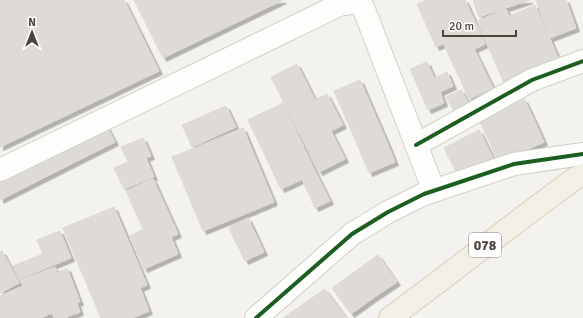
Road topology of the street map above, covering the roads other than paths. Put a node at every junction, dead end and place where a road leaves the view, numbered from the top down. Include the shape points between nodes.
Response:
1 (583, 61) edge
2 (416, 145) junction
3 (583, 154) edge
4 (0, 170) edge
5 (583, 175) edge
6 (434, 191) junction
7 (256, 318) edge
8 (390, 318) edge

1 - 2 street via 532,80
2 - 4 street via 363,7 358,2 344,3
2 - 6 street
3 - 6 street via 514,164
5 - 8 main road, 078 via 515,222
6 - 7 street via 388,212 352,234

